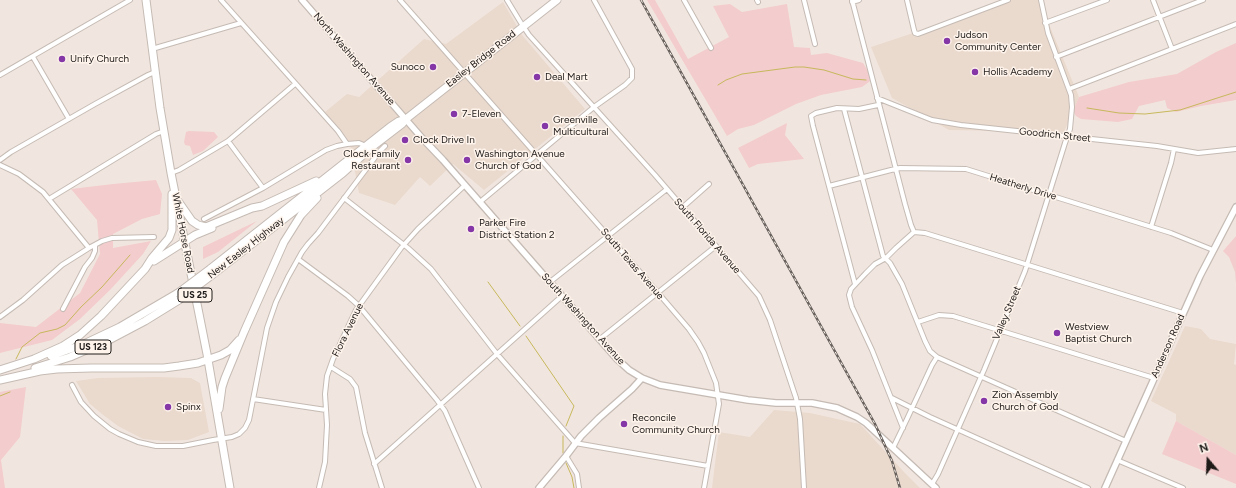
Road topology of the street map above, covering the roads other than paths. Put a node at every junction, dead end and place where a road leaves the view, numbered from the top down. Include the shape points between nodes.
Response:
1 (130, 0) edge
2 (146, 0) edge
3 (221, 0) edge
4 (303, 0) edge
5 (400, 0) edge
6 (507, 0) edge
7 (557, 0) edge
8 (594, 0) edge
9 (684, 0) edge
10 (804, 0) edge
11 (859, 0) edge
12 (907, 0) edge
13 (1008, 0) edge
14 (1041, 0) edge
15 (1106, 0) edge
16 (1153, 0) edge
17 (1203, 0) edge
18 (852, 1) edge
19 (1159, 17) junction
20 (241, 23) junction
21 (1045, 23) junction
22 (1236, 24) edge
23 (523, 26) junction
24 (815, 44) dead end
25 (711, 48) dead end
26 (152, 49) junction
27 (1172, 49) junction
28 (33, 56) junction
29 (1056, 57) junction
30 (155, 72) junction
31 (464, 73) junction
32 (0, 75) edge
33 (295, 84) junction
34 (1069, 89) junction
35 (877, 98) junction
36 (878, 105) junction
37 (594, 107) junction
38 (844, 109) junction
39 (69, 119) junction
40 (406, 119) junction
41 (164, 131) junction
42 (1067, 136) junction
43 (228, 141) junction
44 (347, 144) junction
45 (385, 146) dead end
46 (369, 147) junction
47 (1174, 149) junction
48 (1236, 149) edge
49 (537, 155) junction
50 (0, 160) edge
51 (0, 165) edge
52 (338, 167) junction
53 (349, 168) junction
54 (896, 169) junction
55 (171, 173) junction
56 (862, 177) junction
57 (172, 182) junction
58 (709, 184) dead end
59 (464, 185) junction
60 (829, 186) junction
61 (263, 188) junction
62 (667, 189) junction
63 (1049, 194) junction
64 (176, 197) junction
65 (344, 198) junction
66 (49, 199) junction
67 (480, 202) junction
68 (258, 207) junction
69 (1236, 207) edge
70 (683, 208) junction
71 (204, 219) dead end
72 (1151, 227) junction
73 (914, 232) junction
74 (608, 236) junction
75 (154, 237) dead end
76 (185, 242) junction
77 (96, 244) junction
78 (404, 244) junction
79 (716, 246) junction
80 (89, 248) junction
81 (1213, 250) junction
82 (886, 258) junction
83 (298, 259) junction
84 (148, 265) junction
85 (1027, 265) junction
86 (211, 272) junction
87 (550, 282) junction
88 (855, 284) junction
89 (658, 292) junction
90 (562, 296) junction
91 (179, 297) junction
92 (359, 306) junction
93 (63, 309) dead end
94 (1183, 313) junction
95 (0, 317) edge
96 (918, 322) junction
97 (1000, 331) junction
98 (244, 332) junction
99 (600, 338) junction
100 (497, 354) junction
101 (937, 357) junction
102 (207, 360) junction
103 (330, 368) junction
104 (0, 370) edge
105 (982, 376) junction
106 (642, 378) junction
107 (1154, 378) junction
108 (0, 379) edge
109 (72, 386) dead end
110 (719, 395) junction
111 (892, 398) junction
112 (253, 399) junction
113 (797, 403) junction
114 (441, 404) junction
115 (912, 408) junction
116 (326, 410) junction
117 (218, 418) junction
118 (903, 428) junction
119 (958, 429) junction
120 (222, 439) junction
121 (1126, 441) junction
122 (575, 443) junction
123 (893, 448) junction
124 (566, 456) junction
125 (1117, 460) junction
126 (374, 464) junction
127 (708, 466) junction
128 (934, 486) edge
129 (230, 488) edge
130 (319, 488) edge
131 (382, 488) edge
132 (479, 488) edge
133 (539, 488) edge
134 (579, 488) edge
135 (704, 488) edge
136 (804, 488) edge
137 (1088, 488) edge
138 (1106, 488) edge
139 (1183, 488) edge

1 - 28 street
2 - 26 highway, White Horse Road / US 25
3 - 20 street
4 - 40 main road, North Washington Avenue
5 - 31 street, South Texas Avenue
6 - 23 street, South Florida Avenue
7 - 23 highway, Easley Bridge Road / US 123
8 - 37 street via 633,74 629,81
9 - 25 street
10 - 24 street
11 - 18 street
12 - 13 street via 916,34 922,34
14 - 21 street, Valley Street
15 - 21 street
16 - 19 street
17 - 19 street
18 - 35 street
19 - 27 street
19 - 29 street
20 - 26 street
20 - 33 street
21 - 29 street, Valley Street
22 - 27 street
23 - 31 highway, Easley Bridge Road / US 123
23 - 37 street, South Florida Avenue
26 - 30 highway, White Horse Road / US 25
27 - 34 street
28 - 32 street
28 - 39 street
29 - 34 street, Valley Street
30 - 39 street
30 - 41 highway, White Horse Road / US 25
31 - 40 highway, Easley Bridge Road / US 123
31 - 49 street, South Texas Avenue
33 - 43 street
33 - 44 street
34 - 42 street, Valley Street via 1072,107
35 - 36 street
35 - 42 street, Goodrich Street via 942,122
36 - 38 street
36 - 54 street
37 - 49 street
37 - 62 street, South Florida Avenue
38 - 56 street
38 - 60 street via 837,108 811,116
39 - 50 street
40 - 46 highway, Easley Bridge Road / US 123
40 - 59 main road, South Washington Avenue
41 - 55 highway, White Horse Road / US 25
41 - 66 street
42 - 47 street, Goodrich Street
42 - 63 street, Valley Street
43 - 55 street
43 - 61 street
44 - 46 street via 359,143
44 - 61 street via 326,150
45 - 65 street
46 - 52 highway, New Easley Highway / US 123
46 - 53 highway, New Easley Highway / US 123
47 - 48 street, Goodrich Street via 1202,153
47 - 72 street
49 - 67 street
49 - 74 street, South Texas Avenue
51 - 66 street via 24,178
52 - 68 highway via 310,184
52 - 86 highway, New Easley Highway / US 123
53 - 86 highway, New Easley Highway / US 123
53 - 98 highway via 312,203 292,228
54 - 56 street, Heatherly Drive
54 - 63 street, Heatherly Drive via 966,169
54 - 73 street
55 - 57 highway, White Horse Road / US 25
56 - 60 street, Heatherly Drive
56 - 82 street via 881,250
57 - 64 highway, White Horse Road / US 25
57 - 84 highway via 172,230
58 - 70 street
59 - 67 main road, South Washington Avenue
59 - 78 street, Flora Avenue
60 - 88 street
61 - 71 street
62 - 70 street, South Florida Avenue
62 - 74 street
63 - 72 street, Heatherly Drive
63 - 85 street, Valley Street
64 - 68 highway via 192,221 202,226
64 - 76 highway, White Horse Road / US 25
65 - 78 street
65 - 83 street
66 - 80 street
67 - 87 main road, South Washington Avenue
68 - 76 highway
69 - 81 main road, Anderson Road
70 - 79 street, South Florida Avenue
72 - 81 street, Heatherly Drive
73 - 82 street
73 - 85 street via 925,233
74 - 87 street
74 - 89 street, South Texas Avenue
75 - 77 street via 107,239
76 - 84 highway
76 - 102 highway, White Horse Road / US 25
77 - 80 street
77 - 93 street via 92,258
78 - 92 street, Flora Avenue
78 - 100 street via 437,276
79 - 89 street
79 - 113 street, South Florida Avenue via 763,303
80 - 95 street via 62,265
81 - 94 main road, Anderson Road
82 - 88 street
82 - 96 street via 902,284
83 - 92 street
83 - 112 street via 271,317
84 - 104 highway via 80,335 44,355
85 - 94 street
85 - 97 street, Valley Street
86 - 91 highway, New Easley Highway / US 123, bridge
87 - 90 main road, South Washington Avenue
88 - 111 street via 849,293 850,302
89 - 99 street
89 - 110 street, South Texas Avenue via 698,342
90 - 99 main road, South Washington Avenue
90 - 100 street
91 - 104 highway, New Easley Highway / US 123 via 96,339 45,358
91 - 108 highway, New Easley Highway / US 123 via 145,322 90,349
92 - 103 street, Flora Avenue
92 - 114 street
94 - 107 main road, Anderson Road
96 - 97 street via 947,315
96 - 101 street via 927,345
97 - 105 street, Valley Street
97 - 107 street
98 - 102 highway via 230,350
98 - 117 highway via 222,387
99 - 106 main road, South Washington Avenue via 624,366
100 - 114 street
100 - 122 street
101 - 105 street
101 - 115 street
102 - 108 highway via 164,368 48,370
102 - 117 highway, White Horse Road / US 25
103 - 116 street, Flora Avenue via 325,390
103 - 126 street via 350,379 356,387
105 - 119 street, Valley Street
105 - 121 street
106 - 110 main road, South Washington Avenue via 660,385
106 - 122 main road
107 - 121 main road, Anderson Road
109 - 120 street via 81,402 98,420 138,442 156,446 175,446
110 - 113 main road, South Washington Avenue via 763,402
110 - 127 street, South Texas Avenue via 718,417
111 - 115 street
111 - 118 street
112 - 116 street
112 - 120 street via 245,428 239,434
113 - 123 main road, South Washington Avenue via 824,404 848,412 866,423
113 - 136 street, South Florida Avenue
114 - 126 street
114 - 132 street
115 - 118 street
115 - 119 street
116 - 130 street, Flora Avenue via 325,462
117 - 120 highway, White Horse Road / US 25
118 - 123 street
119 - 128 street, Valley Street
119 - 137 street
120 - 129 highway, White Horse Road / US 25
121 - 125 main road, Anderson Road
122 - 124 main road
122 - 127 street
123 - 128 main road, South Washington Avenue
124 - 133 main road
124 - 134 street via 577,474
125 - 138 main road, Anderson Road
125 - 139 street
126 - 131 street
127 - 135 street, South Texas Avenue

